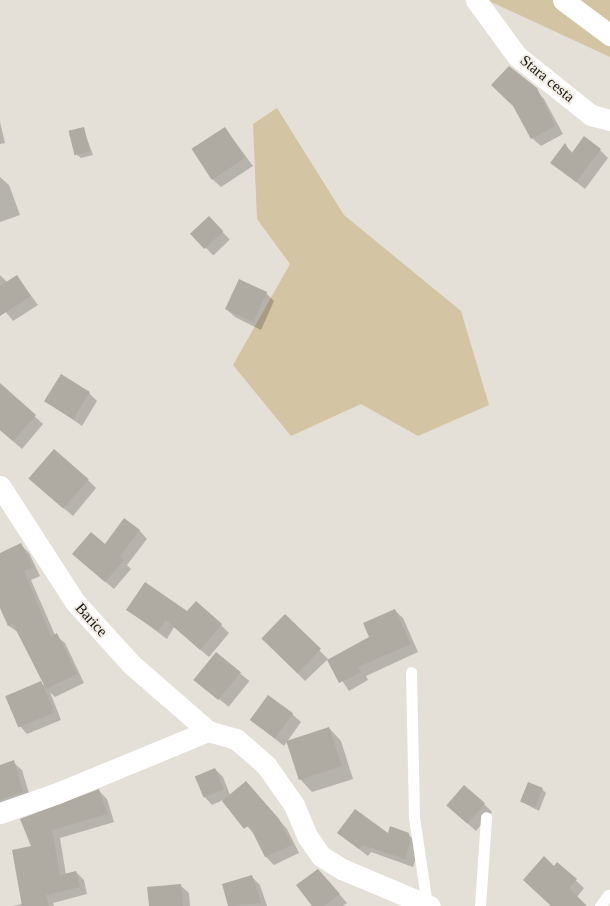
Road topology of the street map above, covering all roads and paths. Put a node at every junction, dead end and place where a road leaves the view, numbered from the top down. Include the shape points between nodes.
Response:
1 (476, 0) edge
2 (563, 0) edge
3 (610, 35) edge
4 (610, 120) edge
5 (0, 486) edge
6 (411, 672) dead end
7 (208, 731) junction
8 (0, 813) edge
9 (486, 817) dead end
10 (608, 895) dead end
11 (429, 905) edge
12 (480, 906) edge
13 (600, 906) edge

1 - 4 street, Stara cesta via 517,56 591,115
2 - 3 street
5 - 7 street, Barice via 75,602 131,664
6 - 11 lane via 414,817
7 - 8 street
7 - 11 street, Barice via 236,739 266,765 294,805 307,836 321,856 342,869
9 - 12 lane
10 - 13 lane

